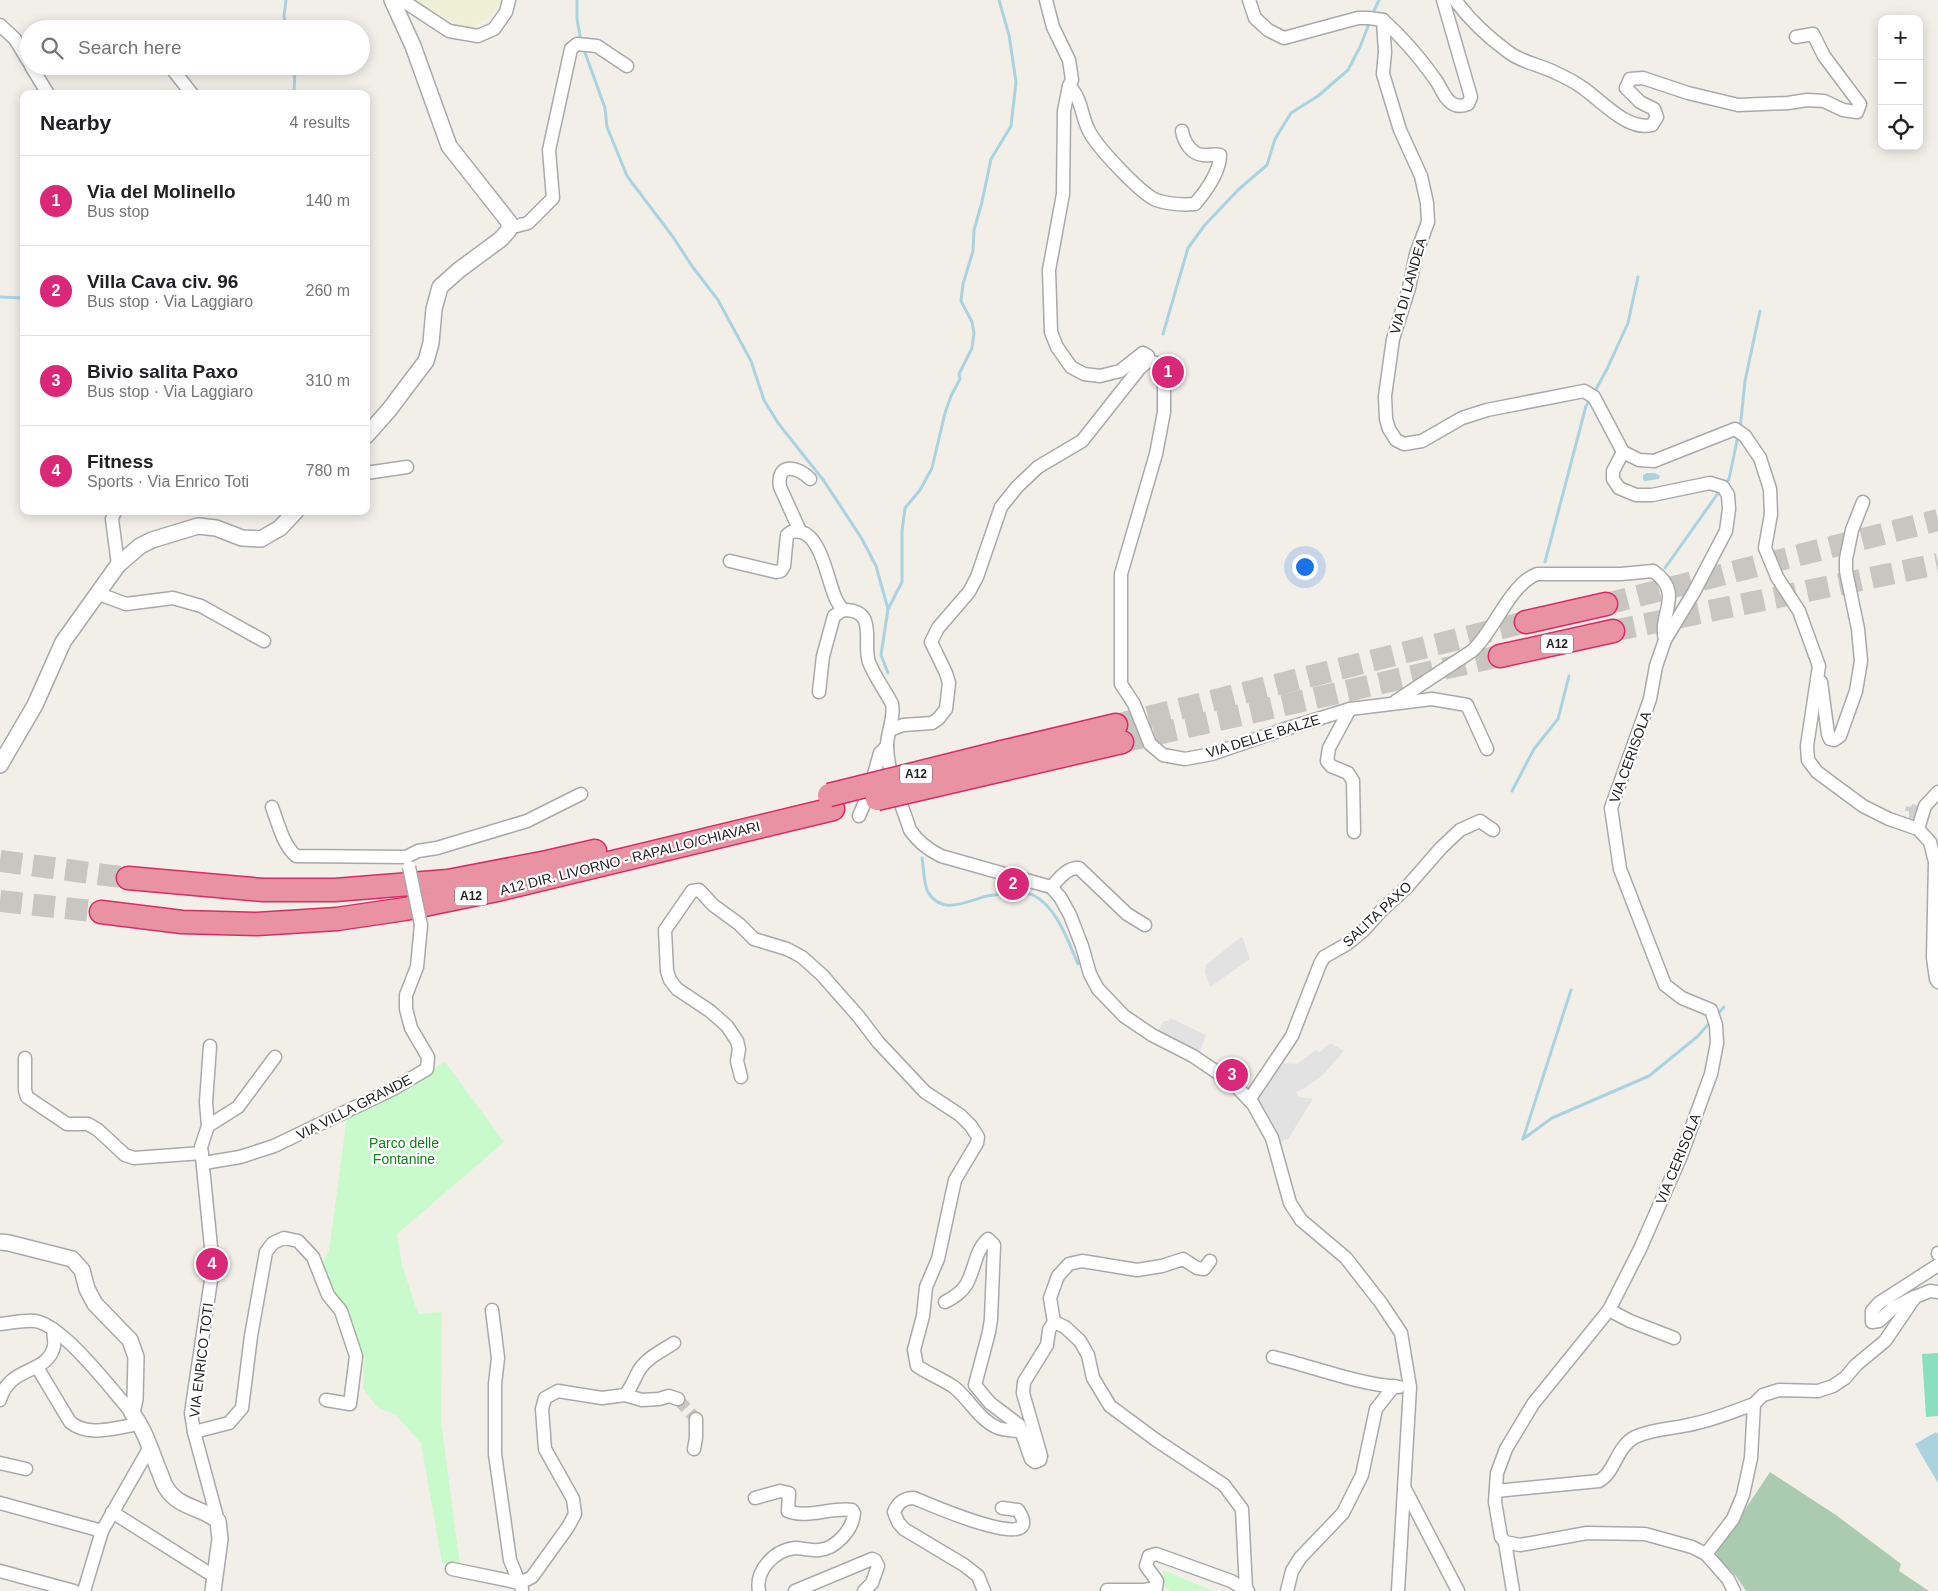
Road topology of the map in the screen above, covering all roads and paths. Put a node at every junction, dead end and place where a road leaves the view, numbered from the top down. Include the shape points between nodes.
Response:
1 (392, 0) edge
2 (402, 0) edge
3 (510, 0) edge
4 (1046, 0) edge
5 (1249, 0) edge
6 (1444, 0) edge
7 (1455, 0) edge
8 (1383, 20) junction
9 (0, 25) edge
10 (1796, 37) dead end
11 (20, 47) edge
12 (627, 66) dead end
13 (37, 75) edge
14 (177, 75) edge
15 (1069, 86) junction
16 (46, 90) edge
17 (189, 90) edge
18 (1182, 131) dead end
19 (509, 228) junction
20 (1148, 361) junction
21 (370, 431) edge
22 (1623, 452) junction
23 (407, 467) dead end
24 (370, 472) edge
25 (810, 479) dead end
26 (1863, 502) dead end
27 (114, 515) edge
28 (292, 515) edge
29 (800, 531) junction
30 (730, 561) dead end
31 (118, 565) junction
32 (98, 594) junction
33 (1606, 604) tunnel mouth
34 (844, 610) junction
35 (1526, 622) tunnel mouth
36 (1614, 631) tunnel mouth
37 (1665, 640) junction
38 (264, 641) dead end
39 (1500, 656) tunnel mouth
40 (1819, 666) junction
41 (819, 692) dead end
42 (1392, 703) junction
43 (1350, 710) junction
44 (890, 730) junction
45 (1119, 733) tunnel mouth
46 (887, 746) junction
47 (1487, 749) dead end
48 (0, 765) edge
49 (1938, 792) edge
50 (581, 794) dead end
51 (831, 802) junction
52 (272, 807) dead end
53 (859, 816) dead end
54 (1918, 829) junction
55 (1493, 830) dead end
56 (1354, 832) dead end
57 (407, 862) junction
58 (128, 878) tunnel mouth
59 (1052, 887) junction
60 (101, 912) tunnel mouth
61 (1144, 925) dead end
62 (1938, 982) edge
63 (210, 1046) dead end
64 (275, 1057) dead end
65 (25, 1058) dead end
66 (741, 1077) dead end
67 (1249, 1100) junction
68 (208, 1126) junction
69 (203, 1158) junction
70 (0, 1242) edge
71 (1210, 1261) dead end
72 (1938, 1265) edge
73 (1938, 1292) edge
74 (1915, 1297) junction
75 (945, 1302) dead end
76 (492, 1310) dead end
77 (1609, 1310) junction
78 (1054, 1322) junction
79 (0, 1324) edge
80 (53, 1330) junction
81 (1674, 1338) dead end
82 (674, 1343) dead end
83 (1273, 1357) dead end
84 (37, 1367) junction
85 (1394, 1386) junction
86 (1410, 1388) junction
87 (625, 1395) junction
88 (678, 1399) dead end
89 (0, 1400) edge
90 (326, 1400) dead end
91 (1754, 1404) junction
92 (136, 1418) junction
93 (696, 1419) tunnel mouth
94 (194, 1432) junction
95 (1023, 1432) junction
96 (150, 1447) junction
97 (694, 1449) dead end
98 (0, 1463) edge
99 (26, 1469) dead end
100 (1405, 1489) junction
101 (1496, 1491) junction
102 (755, 1498) dead end
103 (0, 1503) edge
104 (1002, 1508) dead end
105 (112, 1512) junction
106 (218, 1521) junction
107 (102, 1531) junction
108 (1505, 1542) junction
109 (1706, 1554) junction
110 (452, 1569) dead end
111 (0, 1571) edge
112 (214, 1584) edge
113 (521, 1587) edge
114 (1107, 1590) dead end
115 (1247, 1590) edge
116 (74, 1591) edge
117 (84, 1591) edge
118 (759, 1591) edge
119 (795, 1591) edge
120 (864, 1591) edge
121 (984, 1591) edge
122 (1287, 1591) edge
123 (1398, 1591) edge
124 (1458, 1591) edge
125 (1513, 1591) edge
126 (1734, 1591) edge

1 - 19 street via 413,46 449,146 509,222
2 - 3 street via 449,32 478,36 494,29
4 - 15 street via 1053,27 1069,60 1072,80
5 - 8 street via 1255,18 1284,38 1358,18
6 - 8 street via 1471,97 1468,104 1454,105 1447,99 1436,80
7 - 10 street via 1485,33 1509,53 1556,73 1583,88 1622,119 1644,127 1652,125 1656,117 1654,108 1640,102 1626,88 1630,79 1643,78 1738,105 1807,100 1824,101 1843,110 1857,112 1860,104 1824,56 1813,34
8 - 22 street, VIA DI LANDEA via 1383,74 1400,130 1421,176 1428,222 1393,339 1385,396 1389,429 1396,440 1404,444 1422,441 1462,418 1487,410 1584,391 1594,397
9 - 11 street
12 - 19 street via 597,46 577,44 571,49 548,150 553,198 528,223
13 - 16 street
14 - 17 street
15 - 18 street via 1076,93 1089,132 1133,182 1156,200 1195,204 1220,163 1220,155 1200,155 1191,150 1183,139
15 - 20 street via 1064,112 1063,194 1049,270 1051,332 1071,366 1084,374 1100,376 1120,371 1144,353
19 - 21 street via 501,239 440,288 426,361
20 - 43 street, VIA DELLE BALZE via 1157,363 1164,380 1164,412 1156,454 1121,574 1121,684 1134,704 1150,744 1164,755 1185,759 1212,754
20 - 44 street via 1082,441 1028,475 1001,507 970,592 938,628 931,642 949,683 946,709 932,723 902,725
22 - 37 street, VIA CERISOLA via 1612,479 1619,488 1652,495 1710,483 1723,487 1728,495 1726,531
22 - 40 street via 1639,460 1654,461 1731,430 1740,431 1745,436 1760,458 1770,489 1771,514 1765,548 1776,577 1799,611
23 - 24 street
25 - 29 street via 795,468 786,470 779,479
26 - 40 street via 1852,530 1846,559 1861,661 1856,691 1840,736 1834,740 1828,734
27 - 31 street
28 - 31 street via 280,528 261,539 242,538 216,528 198,526 152,540
29 - 30 street via 787,535 781,571
29 - 34 street via 811,538 827,571 835,599
31 - 32 street
32 - 38 street via 126,604 173,598 200,606
32 - 48 street via 63,642 35,705
33 - 35 highway, A12
34 - 41 street via 834,616
34 - 44 street via 858,613 869,632 869,663 892,704
36 - 39 highway, A12
37 - 42 street, VIA DELLE BALZE via 1663,632 1669,592 1664,578 1653,571 1537,574 1529,577 1502,608 1482,643
37 - 77 street, VIA CERISOLA via 1650,699 1611,808 1620,869 1665,985 1682,998 1711,1010 1718,1043 1711,1074 1681,1156
40 - 54 street via 1807,746 1808,760 1817,772 1863,806
42 - 43 street, VIA DELLE BALZE
42 - 47 street via 1432,699 1467,705
43 - 56 street via 1329,748 1327,761 1330,766 1348,773 1353,781
44 - 46 street
45 - 51 highway, A12 DIR. LIVORNO - RAPALLO/CHIAVARI / A12, bridge
46 - 53 street via 880,752
46 - 59 street via 889,764 910,830 916,838 941,856
49 - 54 street via 1925,806
50 - 57 street via 527,821 418,851
51 - 58 highway, A12 via 448,881 335,890 281,890
51 - 60 highway, A12 DIR. LIVORNO - RAPALLO/CHIAVARI / A12 via 497,890 405,909 337,919 257,924 182,922
52 - 57 street via 296,856
54 - 62 street via 1930,842 1935,862 1934,958
55 - 67 street, SALITA PAXO via 1480,821 1460,830 1363,931 1324,957 1292,1036
57 - 69 street, VIA VILLA GRANDE, bridge via 421,925 417,967 406,995 406,1009 410,1028 428,1056 427,1069 274,1146 240,1157
59 - 61 street via 1067,871 1079,868 1127,914
59 - 67 street via 1070,915 1090,974 1107,998 1124,1016 1202,1062 1233,1083
63 - 68 street, VIA ENRICO TOTI via 206,1102
64 - 68 street via 238,1107
65 - 69 street via 27,1097 67,1124 88,1124 125,1155 134,1158
66 - 95 street via 737,1061 739,1049 727,1026 677,989 666,971 665,930 695,890 702,892 754,939 802,957 822,975 925,1092 960,1115 978,1137 955,1180 938,1260 926,1287 924,1316 914,1350 917,1366 954,1388 982,1417 997,1428
67 - 86 street via 1272,1138 1290,1203 1301,1220 1346,1258 1401,1333
68 - 69 street, VIA ENRICO TOTI via 201,1147
69 - 94 street, VIA ENRICO TOTI via 213,1266 191,1413
70 - 92 street via 72,1259 82,1270 95,1304 130,1340 136,1357
71 - 78 street via 1204,1269 1184,1259 1137,1270 1082,1261 1069,1264 1058,1276 1050,1298
72 - 74 street via 1879,1303 1872,1311 1872,1322 1879,1321 1893,1308
73 - 74 street via 1930,1291
74 - 91 street via 1885,1342 1833,1386 1818,1391 1779,1390 1763,1394
75 - 95 street via 966,1285 982,1244 988,1239 994,1245 991,1319 975,1385
76 - 113 street via 498,1358 495,1454 510,1560
77 - 81 street
77 - 101 street, VIA CERISOLA via 1533,1404 1506,1449 1497,1473
78 - 95 street via 1047,1345 1028,1374 1023,1393 1041,1456 1039,1461 1031,1459
78 - 115 street via 1065,1327 1080,1342 1088,1355 1093,1378 1110,1406 1224,1485 1242,1509
79 - 80 street via 36,1321
80 - 84 street via 54,1346 47,1359
80 - 92 street via 74,1346
82 - 87 street via 642,1365
83 - 85 street via 1340,1376
84 - 89 street via 16,1376 3,1390
84 - 92 street via 70,1422 78,1429 90,1432
85 - 86 street
85 - 122 street via 1376,1410 1362,1475 1343,1513 1300,1558 1292,1571
86 - 100 street
87 - 88 street via 642,1400 659,1400 668,1396
87 - 113 street via 602,1398 558,1391 545,1398 542,1409 545,1449 573,1499 575,1514 532,1577
90 - 94 street via 350,1404 356,1356 341,1311 328,1295 313,1257 298,1241 284,1238 273,1243 266,1252 242,1408 229,1423
91 - 101 street via 1716,1419 1656,1430 1633,1438 1620,1451 1607,1477 1599,1481
91 - 109 street via 1751,1458 1743,1495 1733,1519
92 - 96 street
93 - 97 street
94 - 106 street, VIA ENRICO TOTI
96 - 105 street
96 - 106 street via 167,1489 177,1500
98 - 99 street
100 - 123 street
100 - 124 street
101 - 108 street, VIA CERISOLA via 1501,1537
102 - 118 street via 780,1490 789,1493 788,1511 795,1514 844,1509 854,1513 850,1528 834,1545 820,1550 796,1548 780,1552 764,1567 759,1578
103 - 107 street
104 - 121 street via 1018,1510 1022,1516 1019,1529 996,1528 914,1498 899,1502 894,1512 904,1529 978,1576
105 - 107 street
105 - 112 street
106 - 112 street, VIA ENRICO TOTI via 220,1539
107 - 117 street
108 - 109 street via 1520,1545 1586,1533 1645,1534 1692,1546
108 - 125 street, VIA CERISOLA
109 - 126 street
110 - 113 street
111 - 116 street
114 - 115 street via 1156,1588 1158,1581 1146,1566 1149,1556 1156,1554
119 - 120 street via 872,1559 878,1566 872,1583

